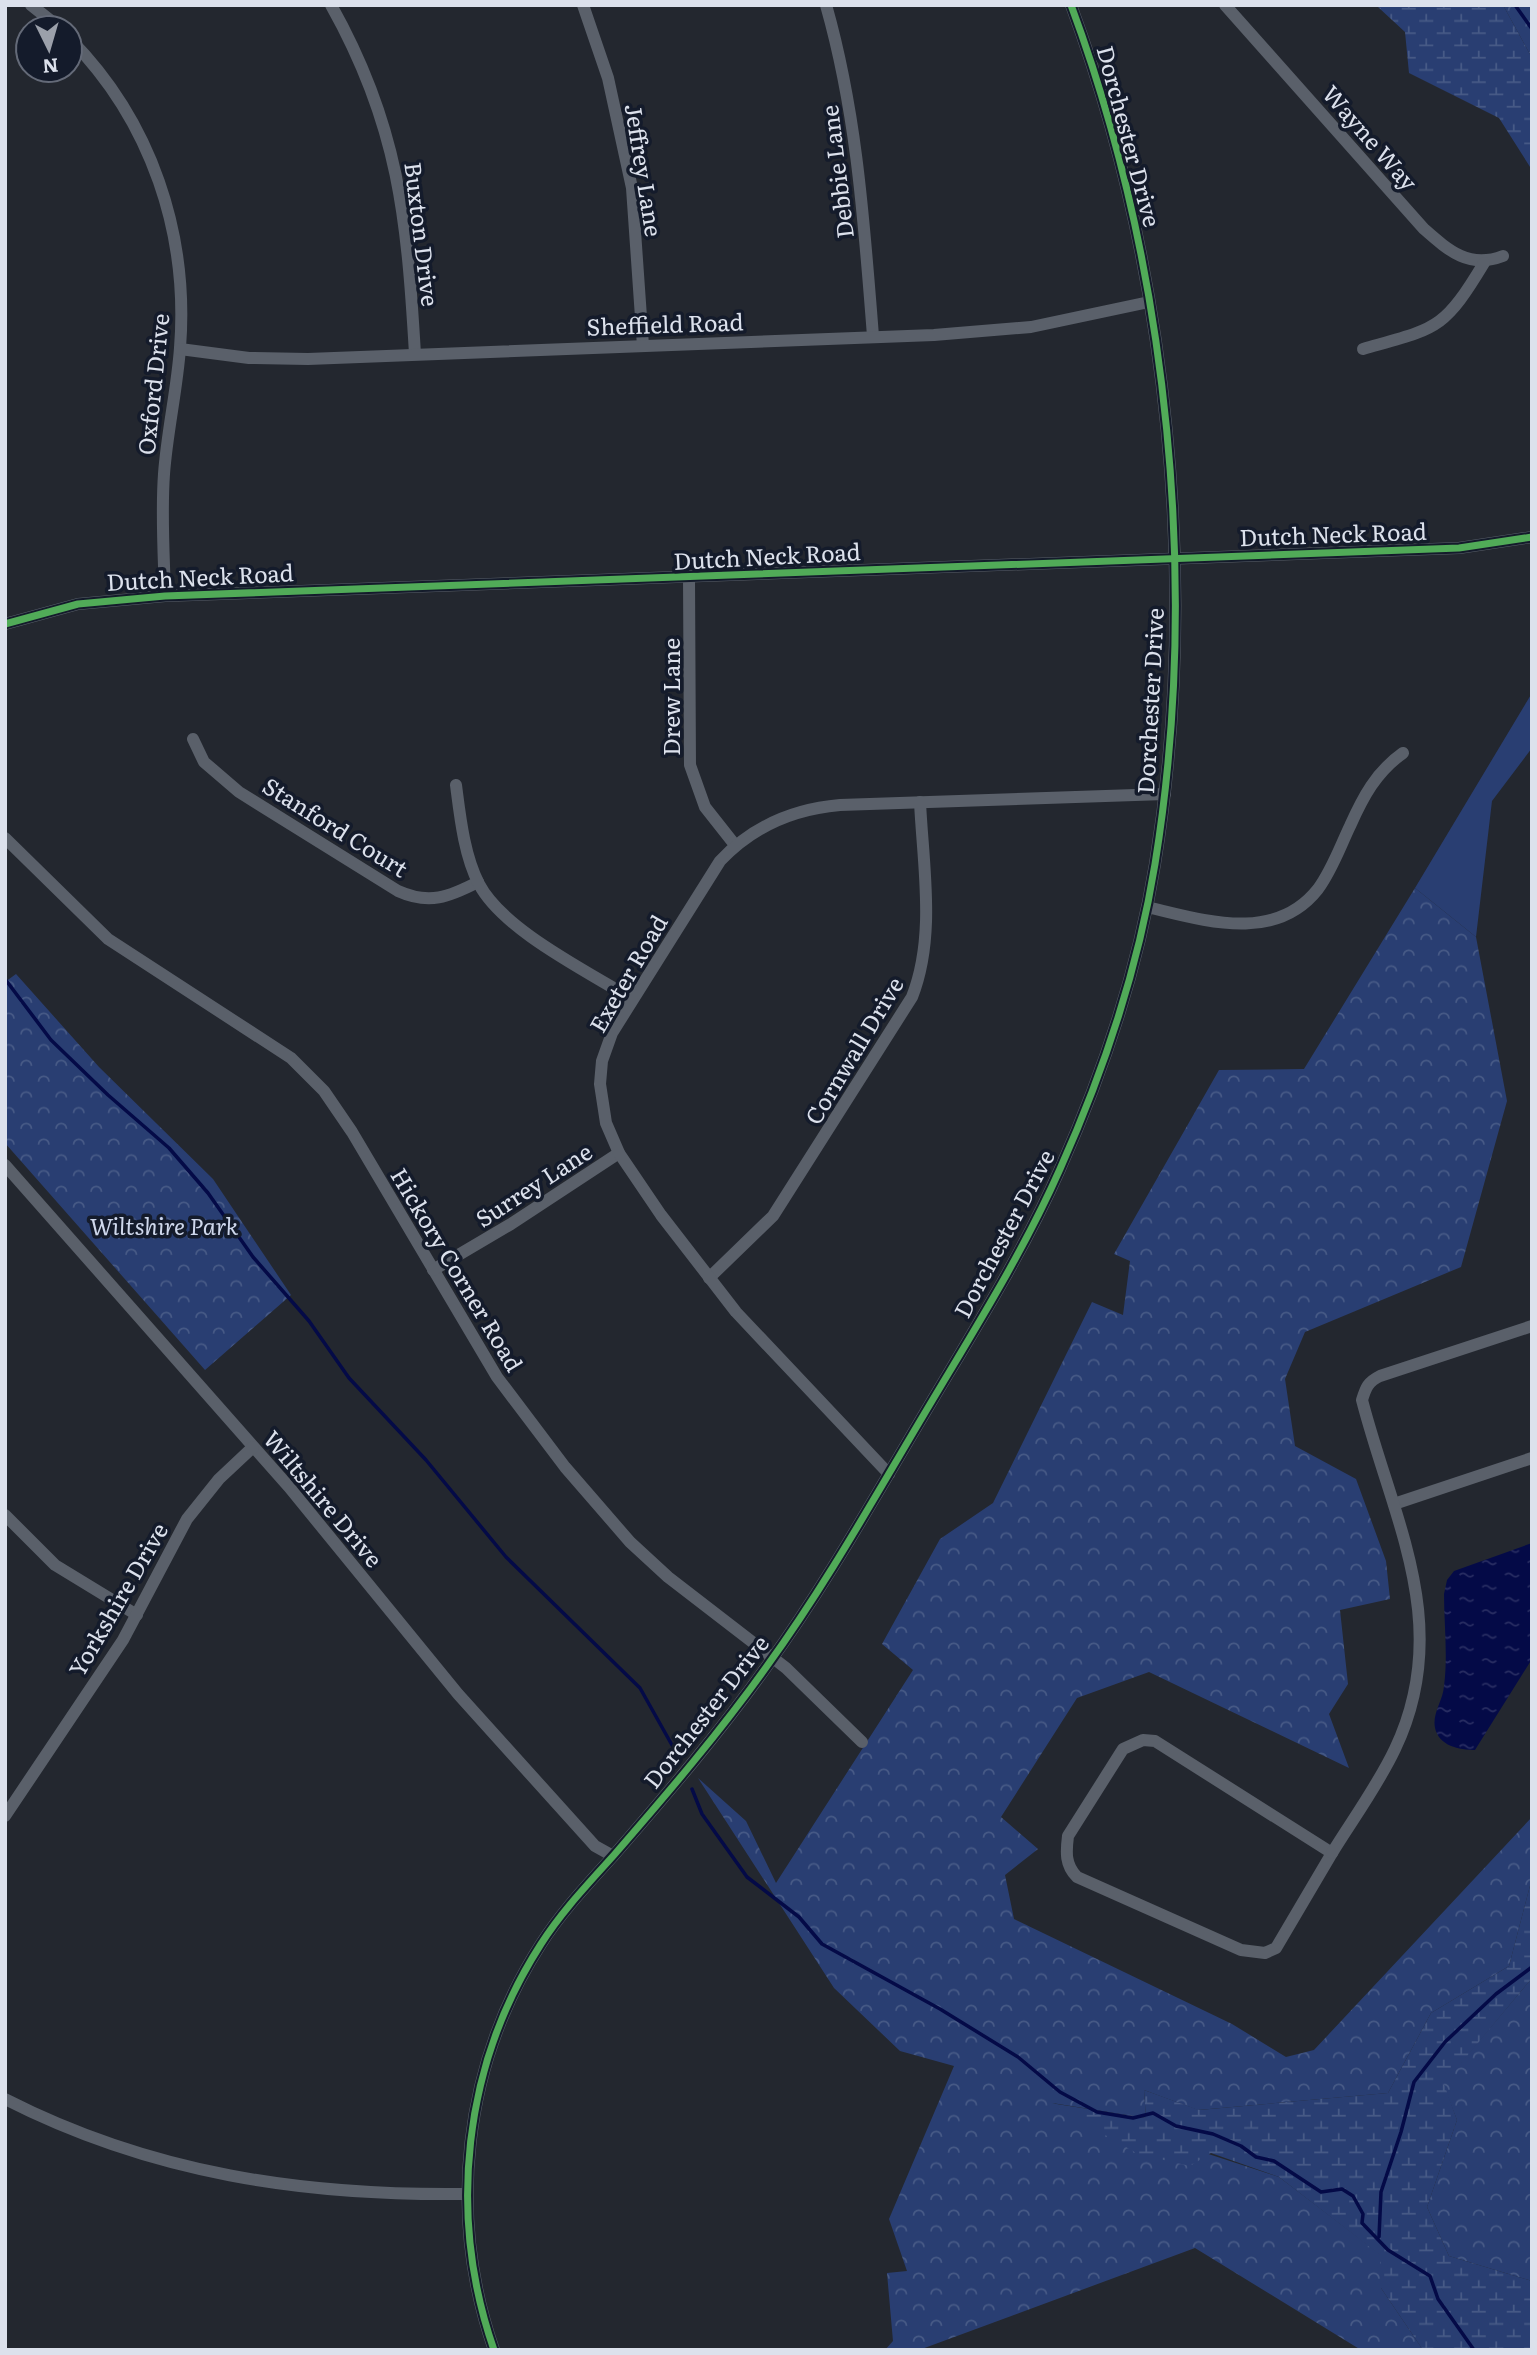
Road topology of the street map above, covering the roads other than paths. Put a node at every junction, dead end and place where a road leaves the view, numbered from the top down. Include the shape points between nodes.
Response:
1 (331, 5) edge
2 (583, 5) edge
3 (826, 5) edge
4 (1071, 5) edge
5 (1225, 5) edge
6 (84, 53) edge
7 (1503, 256) dead end
8 (1484, 263) junction
9 (1149, 302) junction
10 (873, 336) junction
11 (643, 346) junction
12 (180, 349) junction
13 (1363, 349) dead end
14 (415, 354) junction
15 (1532, 537) edge
16 (1172, 558) junction
17 (689, 578) junction
18 (165, 596) junction
19 (5, 624) edge
20 (193, 739) dead end
21 (1403, 753) dead end
22 (456, 785) dead end
23 (1165, 794) junction
24 (920, 802) junction
25 (5, 838) edge
26 (735, 845) junction
27 (478, 882) junction
28 (1147, 907) junction
29 (632, 999) junction
30 (619, 1153) junction
31 (5, 1165) edge
32 (433, 1270) junction
33 (709, 1278) junction
34 (1532, 1325) edge
35 (253, 1447) junction
36 (1532, 1458) edge
37 (889, 1474) junction
38 (1394, 1504) junction
39 (5, 1515) edge
40 (137, 1615) junction
41 (773, 1658) junction
42 (862, 1742) dead end
43 (5, 1816) edge
44 (1332, 1853) junction
45 (613, 1856) junction
46 (5, 2099) edge
47 (466, 2194) junction
48 (494, 2350) edge

1 - 14 street, Buxton Drive via 368,80 391,147 405,220
2 - 11 street, Jeffrey Lane via 611,89 632,188
3 - 10 street, Debbie Lane via 858,152
4 - 9 street, Dorchester Drive via 1118,155
5 - 8 street, Wayne Way via 1424,229 1450,250
6 - 12 street, Oxford Drive via 104,75 151,157 176,244
7 - 8 street
8 - 13 street via 1459,304 1441,323
9 - 10 street, Sheffield Road via 1020,328
9 - 16 street, Dorchester Drive via 1165,421
10 - 11 street, Sheffield Road
11 - 14 street, Sheffield Road
12 - 14 street, Sheffield Road via 276,359
12 - 18 street, Oxford Drive via 164,472
15 - 16 street, Dutch Neck Road via 1459,548
16 - 17 street, Dutch Neck Road
16 - 23 street, Dorchester Drive via 1172,709
17 - 18 street, Dutch Neck Road
17 - 26 street, Drew Lane via 690,765 705,807
18 - 19 street, Dutch Neck Road via 94,601
20 - 27 street, Stanford Court via 204,762 239,792 398,891 443,899
21 - 28 street via 1367,791 1316,891 1291,912 1260,923 1228,924
22 - 27 street
23 - 24 street, Exeter Road
23 - 28 street, Dorchester Drive
24 - 26 street, Exeter Road via 805,810 765,826
24 - 33 street, Cornwall Drive via 926,939 912,997 773,1216
25 - 32 street, Hickory Corner Road via 108,939 273,1045 310,1077 352,1132
26 - 29 street, Exeter Road via 710,876
27 - 29 street via 514,925
28 - 37 street, Dorchester Drive via 1109,1042 1059,1171 1018,1254
29 - 30 street, Exeter Road via 612,1033 600,1084 606,1124
30 - 32 street, Surrey Lane
30 - 33 street, Exeter Road
31 - 35 street, Wiltshire Drive
32 - 41 street, Hickory Corner Road via 530,1423 631,1542 694,1598
33 - 37 street, Exeter Road
34 - 38 street via 1369,1382 1362,1400
35 - 40 street, Yorkshire Drive via 192,1513
35 - 45 street, Wiltshire Drive via 483,1721 595,1846
36 - 38 street
37 - 41 street, Dorchester Drive
38 - 44 street via 1418,1591 1421,1650 1415,1697 1395,1749
39 - 40 street via 55,1565
40 - 43 street, Yorkshire Drive
41 - 42 street, Hickory Corner Road
41 - 45 street, Dorchester Drive via 719,1731
44 - 44 street via 1276,1948 1257,1953 1077,1877 1070,1870 1066,1850 1069,1836 1123,1749 1143,1740 1154,1741
45 - 47 street, Dorchester Drive via 555,1923 509,2002 478,2093
46 - 47 street via 142,2155 257,2182 347,2192
47 - 48 street, Dorchester Drive via 474,2274

